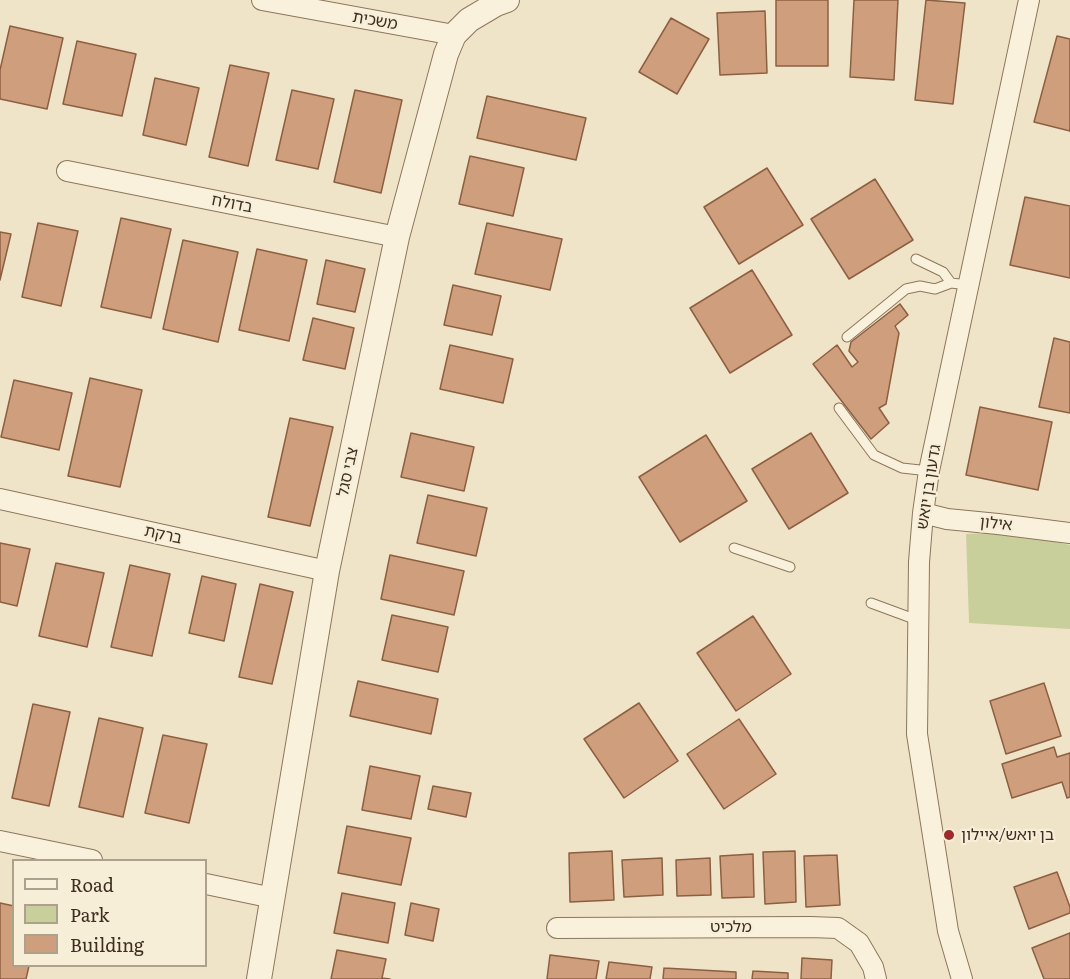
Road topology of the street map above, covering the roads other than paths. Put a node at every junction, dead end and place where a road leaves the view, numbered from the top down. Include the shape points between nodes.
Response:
1 (262, 0) edge
2 (507, 0) edge
3 (1029, 0) edge
4 (454, 35) junction
5 (67, 171) dead end
6 (397, 237) junction
7 (915, 260) dead end
8 (960, 284) junction
9 (847, 338) dead end
10 (839, 408) dead end
11 (929, 471) junction
12 (0, 499) edge
13 (923, 513) junction
14 (1070, 533) edge
15 (735, 548) dead end
16 (790, 567) dead end
17 (327, 571) junction
18 (871, 603) dead end
19 (918, 620) junction
20 (0, 841) edge
21 (83, 859) edge
22 (207, 884) edge
23 (273, 898) junction
24 (557, 928) dead end
25 (260, 979) edge
26 (876, 979) edge
27 (962, 979) edge

1 - 4 street, משכית
2 - 4 street, צבי סגל via 469,20
3 - 8 street, גדעון בן יואש
4 - 6 street, צבי סגל
5 - 6 street, בדולח
6 - 17 street, צבי סגל
7 - 8 lane
8 - 9 lane via 906,289
8 - 11 street, גדעון בן יואש
10 - 11 lane via 874,455 902,468
11 - 13 street, גדעון בן יואש
12 - 17 street, ברקת
13 - 14 street, אילון
13 - 19 street, גדעון בן יואש
15 - 16 lane
17 - 23 street, צבי סגל
18 - 19 lane
19 - 27 street, גדעון בן יואש via 917,734 948,931
20 - 21 street
22 - 23 street
23 - 25 street, צבי סגל
24 - 26 street, מלכיט via 838,928 859,943

